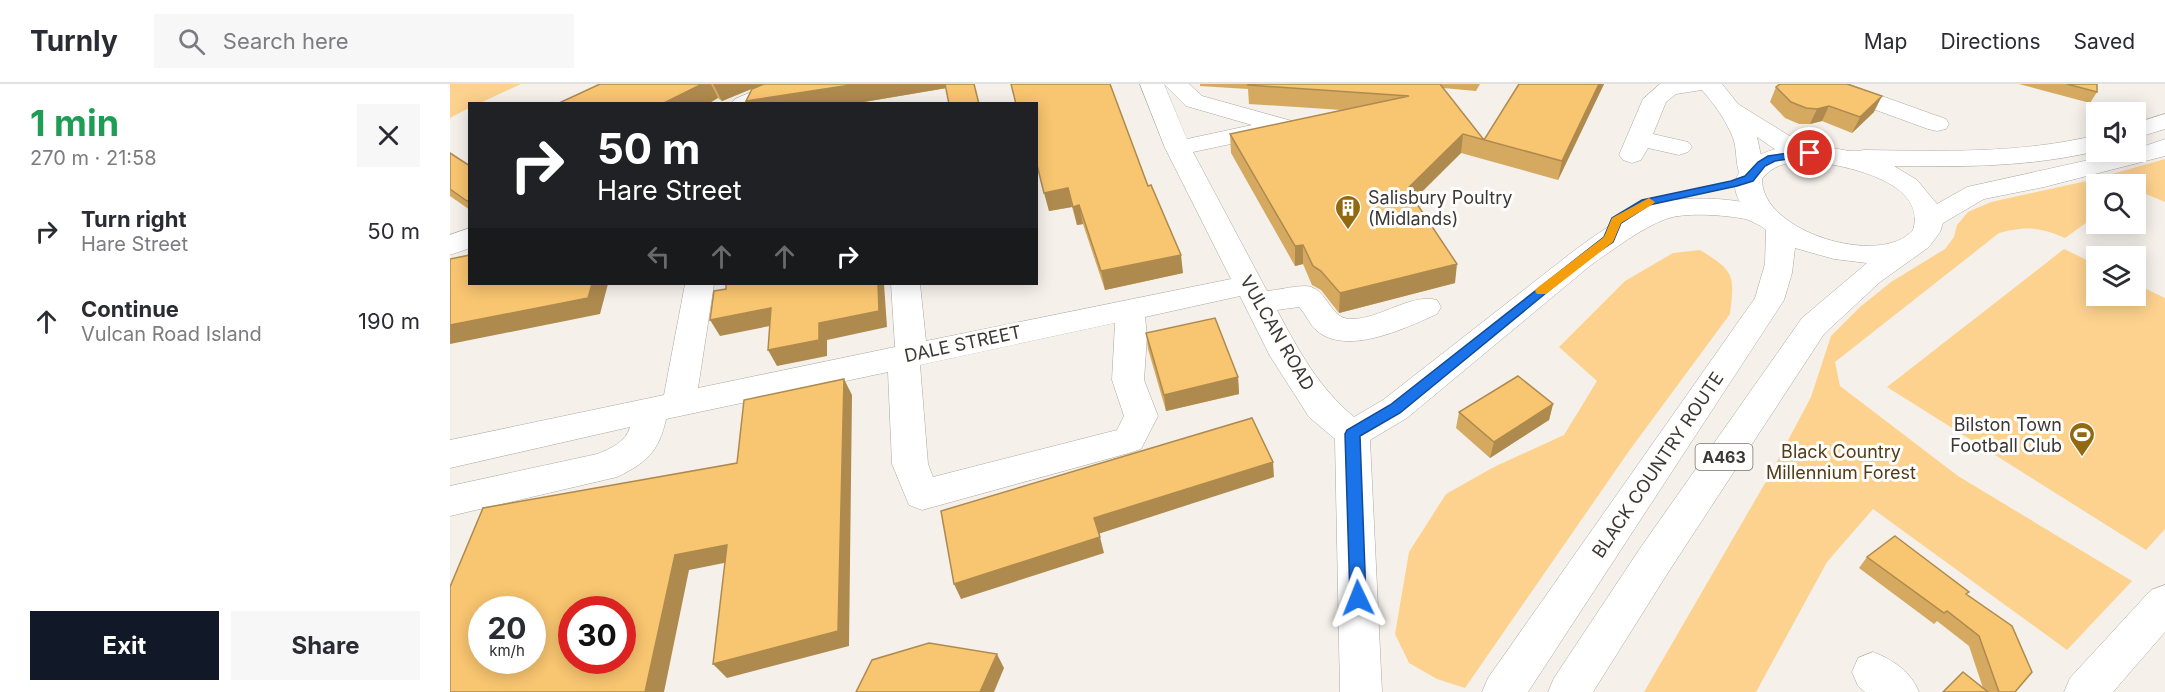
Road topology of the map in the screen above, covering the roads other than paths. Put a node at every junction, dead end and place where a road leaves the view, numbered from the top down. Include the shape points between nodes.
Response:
1 (790, 84) edge
2 (1152, 84) edge
3 (1175, 84) edge
4 (1697, 84) edge
5 (1710, 84) edge
6 (1826, 84) edge
7 (748, 102) edge
8 (1728, 107) junction
9 (2165, 121) edge
10 (1937, 124) dead end
11 (2146, 128) edge
12 (2086, 145) edge
13 (1679, 147) dead end
14 (2165, 147) edge
15 (1178, 148) junction
16 (1800, 153) junction
17 (1844, 157) junction
18 (1750, 176) junction
19 (1930, 219) junction
20 (1776, 225) junction
21 (468, 238) edge
22 (1609, 239) junction
23 (450, 246) edge
24 (1907, 249) junction
25 (699, 285) edge
26 (905, 285) edge
27 (1253, 294) junction
28 (1426, 307) dead end
29 (1127, 310) junction
30 (907, 356) junction
31 (665, 407) junction
32 (1352, 434) junction
33 (450, 454) edge
34 (450, 501) edge
35 (2165, 603) edge
36 (1361, 692) edge
37 (1503, 692) edge
38 (1569, 692) edge
39 (2085, 692) edge

1 - 7 main road
2 - 15 main road, VULCAN ROAD
3 - 15 main road via 1194,101 1283,126
4 - 13 main road via 1669,88 1655,99 1637,147
5 - 8 main road
6 - 10 main road
8 - 16 main road
8 - 18 main road via 1746,139
9 - 11 main road
12 - 17 main road via 2056,152 1953,159
14 - 19 main road via 1976,194
15 - 27 main road, VULCAN ROAD
16 - 17 main road
16 - 18 main road via 1761,164
17 - 19 main road via 1902,182 1919,197
18 - 20 main road via 1751,198
18 - 22 main road via 1719,188 1646,202 1616,221
19 - 24 main road via 1925,236
20 - 22 main road via 1748,210 1700,207 1660,211
20 - 24 main road via 1809,242 1844,252 1879,254
20 - 37 main road, BLACK COUNTRY ROUTE / A463 via 1782,240 1781,255 1769,300
21 - 23 main road
22 - 32 main road via 1395,409
24 - 38 main road, A463 via 1870,275 1813,326
25 - 31 main road
26 - 30 main road
27 - 28 main road, DALE STREET via 1305,296 1328,324 1344,332 1389,322
27 - 29 main road, DALE STREET
27 - 32 main road, VULCAN ROAD via 1286,356 1321,408
29 - 30 main road, DALE STREET
29 - 30 main road via 1132,320 1128,380 1141,416 1129,440 922,495 910,465
30 - 31 main road, DALE STREET
31 - 33 main road, DALE STREET
31 - 34 main road via 645,438 627,456 604,467
32 - 36 main road
35 - 39 main road

